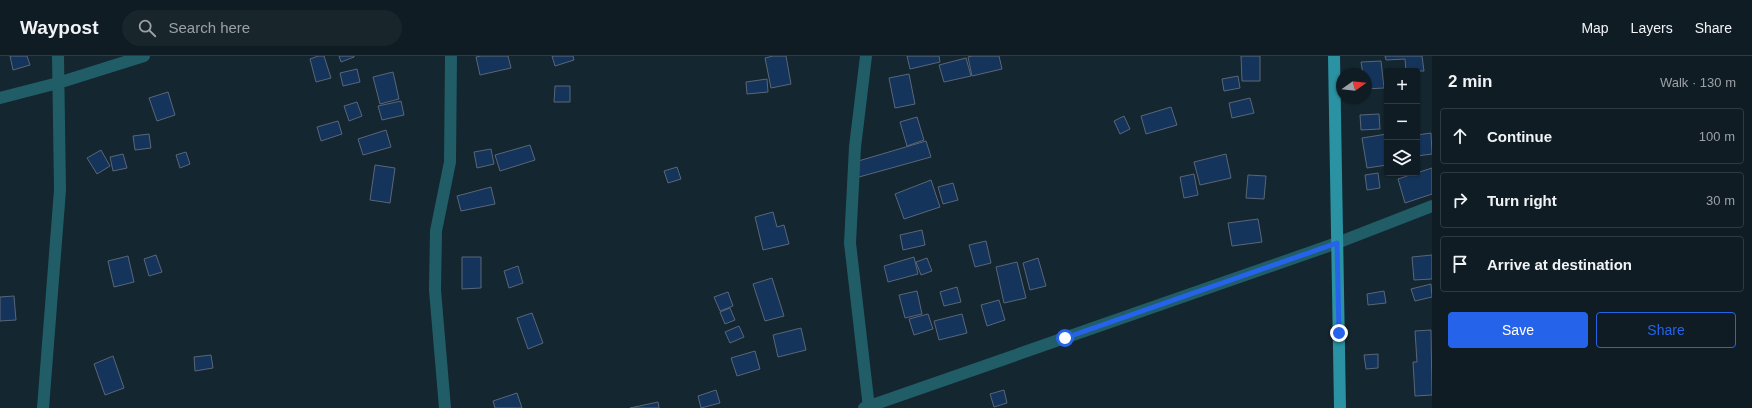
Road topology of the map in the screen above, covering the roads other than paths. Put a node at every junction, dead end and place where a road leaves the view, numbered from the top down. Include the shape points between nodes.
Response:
1 (58, 56) edge
2 (144, 56) edge
3 (451, 56) edge
4 (866, 56) edge
5 (1334, 56) edge
6 (58, 83) junction
7 (0, 98) edge
8 (1432, 206) edge
9 (1337, 243) junction
10 (43, 408) edge
11 (445, 408) edge
12 (867, 408) edge
13 (1340, 408) edge

1 - 6 street
2 - 6 street
3 - 11 street via 450,162 436,231 435,290
4 - 12 street via 855,147 850,243
5 - 9 main road
6 - 7 street
6 - 10 street via 60,190
8 - 9 street
9 - 12 street
9 - 13 main road

